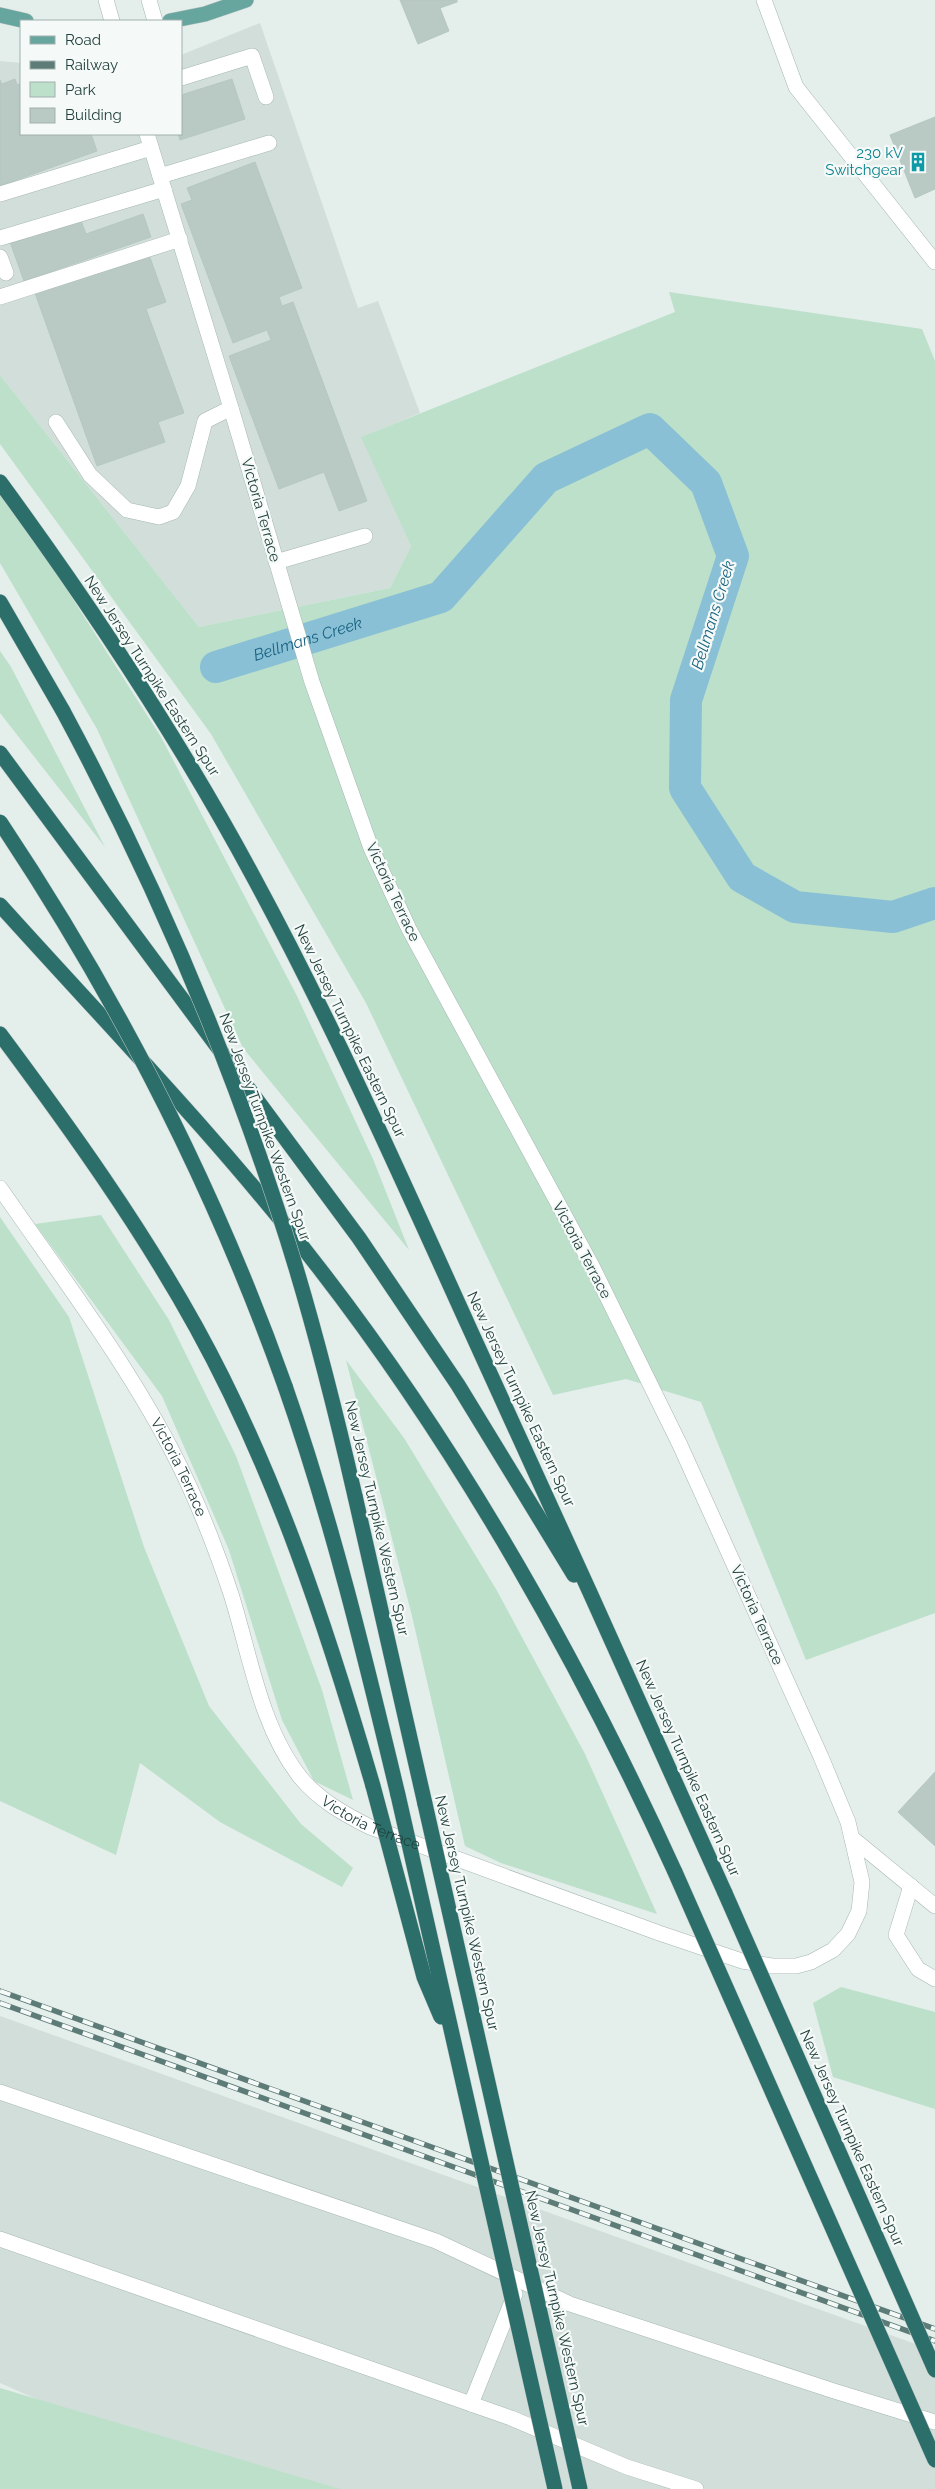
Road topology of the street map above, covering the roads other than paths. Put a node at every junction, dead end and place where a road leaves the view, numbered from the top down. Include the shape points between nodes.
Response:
1 (106, 0) edge
2 (148, 0) edge
3 (246, 0) edge
4 (764, 0) edge
5 (0, 15) edge
6 (22, 20) edge
7 (112, 20) edge
8 (155, 20) edge
9 (175, 20) edge
10 (182, 78) edge
11 (266, 97) dead end
12 (149, 141) edge
13 (269, 143) dead end
14 (162, 182) junction
15 (0, 194) edge
16 (0, 238) edge
17 (180, 239) junction
18 (0, 257) edge
19 (935, 262) edge
20 (6, 273) dead end
21 (0, 297) edge
22 (231, 408) junction
23 (56, 422) dead end
24 (0, 482) edge
25 (366, 536) dead end
26 (276, 562) junction
27 (0, 602) edge
28 (0, 753) edge
29 (0, 822) edge
30 (0, 905) edge
31 (0, 1034) edge
32 (0, 1188) edge
33 (605, 1623) junction
34 (852, 1838) junction
35 (911, 1886) junction
36 (935, 1906) edge
37 (935, 1979) edge
38 (457, 2055) junction
39 (0, 2092) edge
40 (0, 2239) edge
41 (520, 2281) junction
42 (935, 2370) edge
43 (471, 2404) junction
44 (935, 2422) edge
45 (935, 2460) edge
46 (555, 2489) edge
47 (580, 2489) edge
48 (696, 2489) edge

1 - 7 street
2 - 8 street
3 - 9 main road
4 - 19 street via 796,87
5 - 6 main road
10 - 11 street via 252,56
12 - 14 street, Victoria Terrace
12 - 15 street
13 - 14 street
14 - 16 street
14 - 17 street, Victoria Terrace
17 - 21 street
17 - 22 street, Victoria Terrace
18 - 20 street
22 - 23 street via 205,421 188,486 173,512 159,517 127,510 90,475
22 - 26 street, Victoria Terrace
24 - 33 highway, New Jersey Turnpike Eastern Spur via 145,691 272,911 383,1138
25 - 26 street
26 - 34 street, Victoria Terrace via 312,682 387,885 633,1346 817,1748
27 - 47 highway, New Jersey Turnpike Western Spur, bridge via 64,711 173,936 213,1032 278,1212 304,1297 355,1496
28 - 33 highway via 378,1265 454,1378 533,1511
29 - 38 highway, bridge via 96,974 166,1104 236,1256 286,1386 343,1572
30 - 45 highway, bridge via 182,1104 320,1269 391,1367 482,1503 523,1572 618,1750
31 - 38 highway, bridge via 92,1162 153,1255 218,1370 286,1522 322,1616 373,1786 424,1977
32 - 34 street, Victoria Terrace via 110,1348 170,1446 211,1538 279,1744 300,1776 319,1797 345,1814 380,1830 659,1933 742,1961 772,1966 811,1962 833,1950 848,1934 859,1911 862,1882
33 - 42 highway, New Jersey Turnpike Eastern Spur, bridge
34 - 35 street
35 - 36 street
35 - 37 street via 896,1935 918,1969
38 - 46 highway, bridge
39 - 41 street via 436,2242
40 - 43 street
41 - 43 street
41 - 44 street via 570,2304
43 - 48 street via 627,2467

